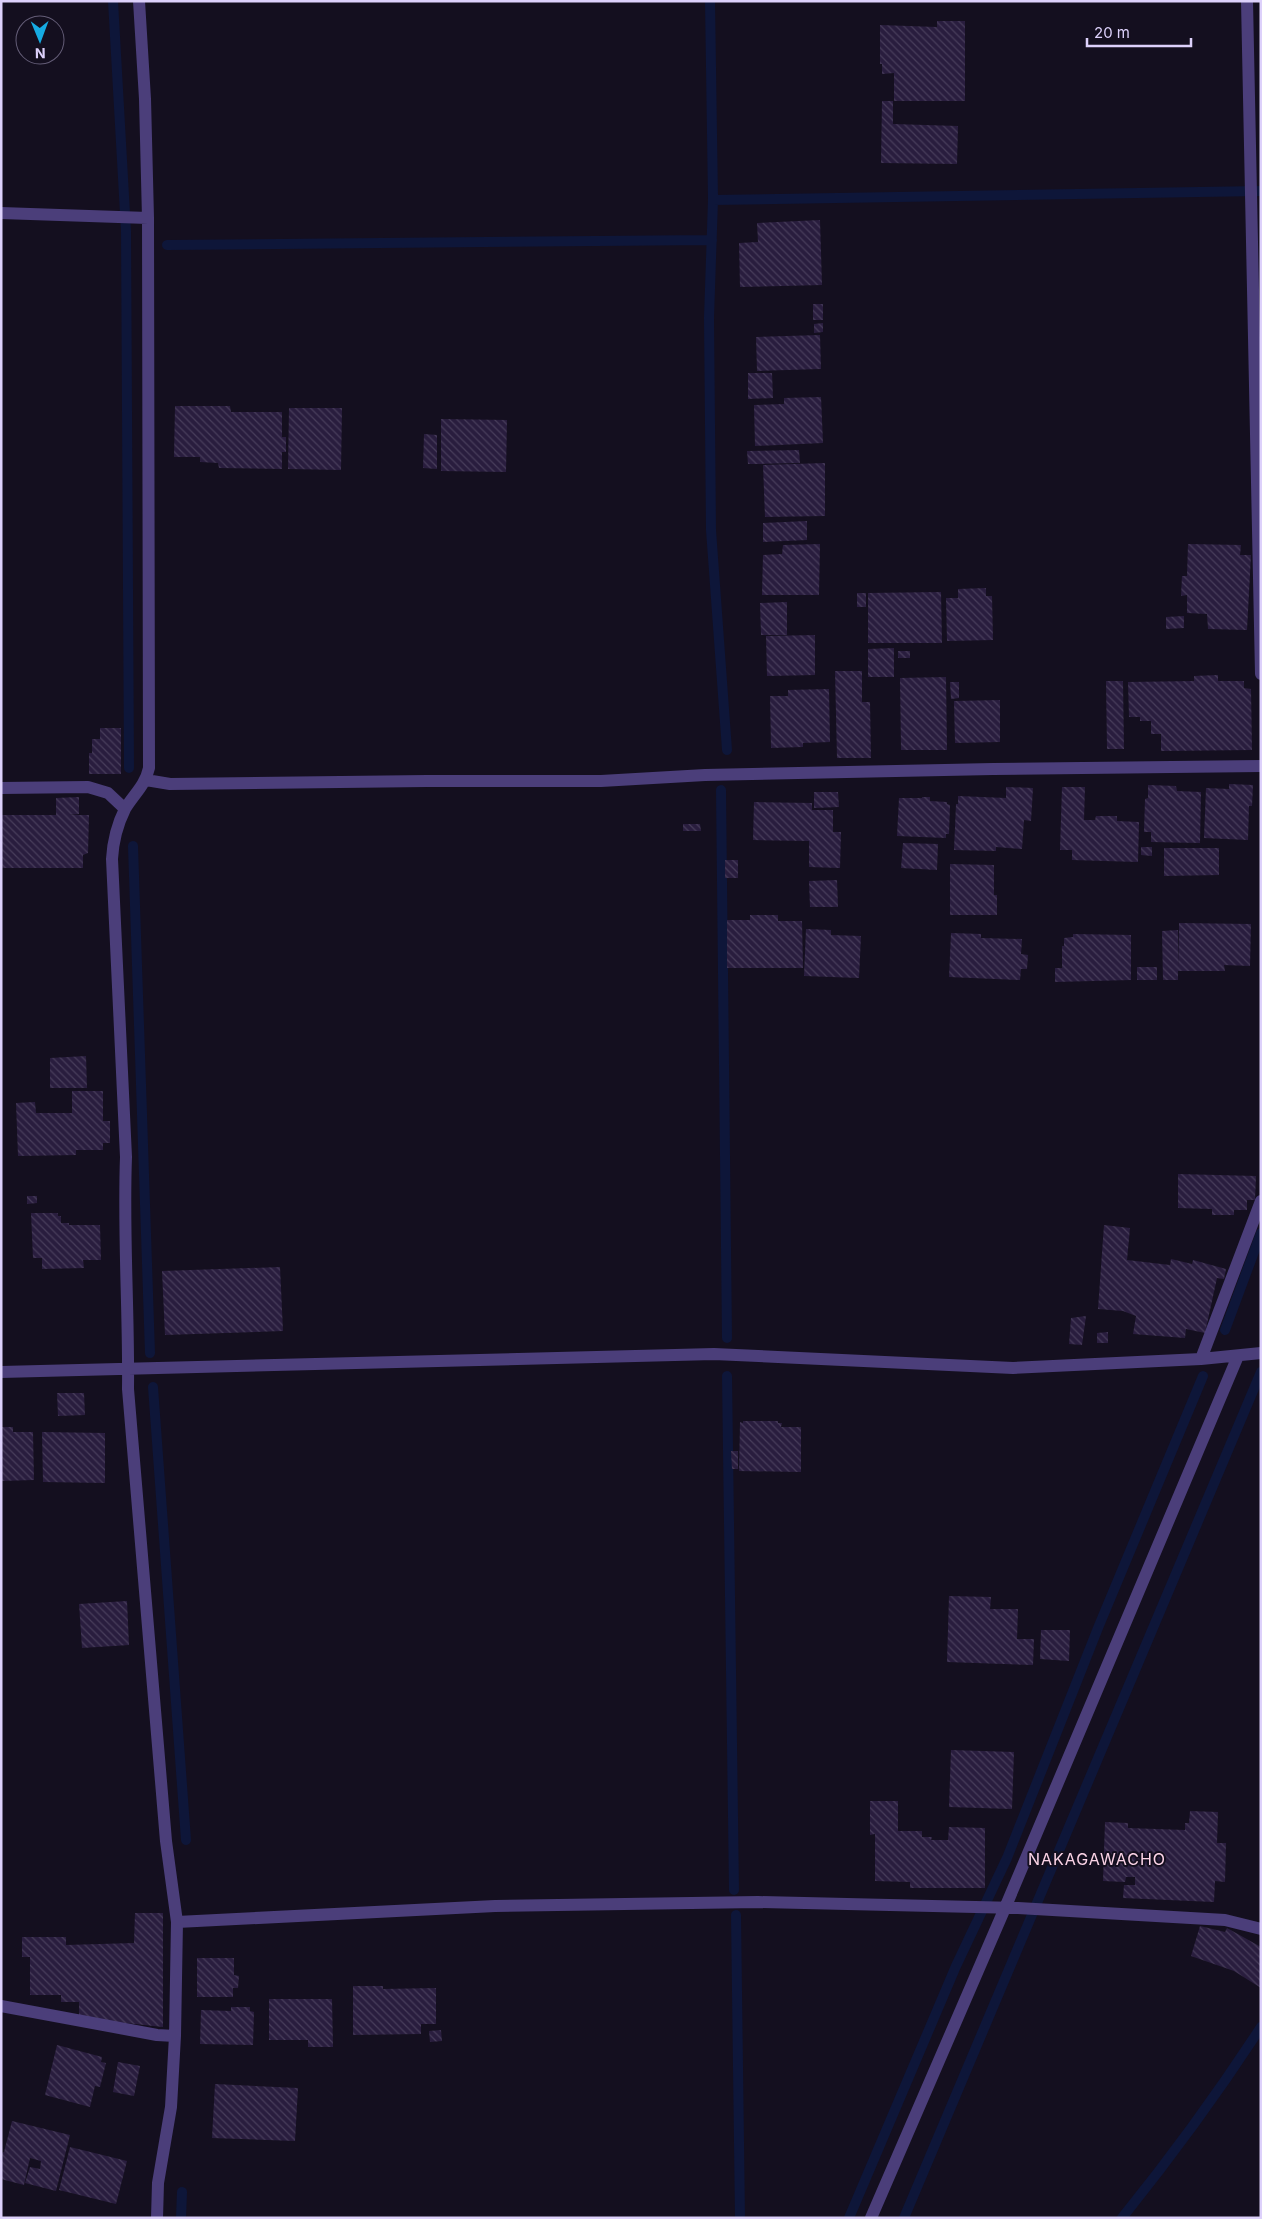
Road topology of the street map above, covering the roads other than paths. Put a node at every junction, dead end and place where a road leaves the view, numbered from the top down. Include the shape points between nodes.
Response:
1 (139, 1) edge
2 (1247, 1) edge
3 (1, 213) edge
4 (148, 218) junction
5 (1261, 674) edge
6 (1261, 766) edge
7 (146, 780) junction
8 (1, 788) edge
9 (125, 809) junction
10 (1261, 1201) edge
11 (1258, 1353) edge
12 (1238, 1356) junction
13 (1201, 1359) junction
14 (128, 1368) junction
15 (1, 1372) edge
16 (1012, 1908) junction
17 (177, 1922) junction
18 (1261, 1929) edge
19 (1, 2006) edge
20 (175, 2036) junction
21 (157, 2218) edge
22 (871, 2218) edge

1 - 4 street
2 - 5 street
3 - 4 street
4 - 7 street via 149,768
6 - 7 street via 715,775 601,782 170,784
7 - 9 street
8 - 9 street via 88,788 108,793
9 - 14 street via 113,841 112,859 126,1157
10 - 13 street
11 - 12 street
12 - 13 street
12 - 16 street
13 - 14 street via 1013,1368 714,1354
14 - 15 street
14 - 17 street via 165,1831
16 - 17 street via 758,1902 495,1906
16 - 18 street via 1225,1920
16 - 22 street
17 - 20 street
19 - 20 street
20 - 21 street via 171,2107 158,2183

